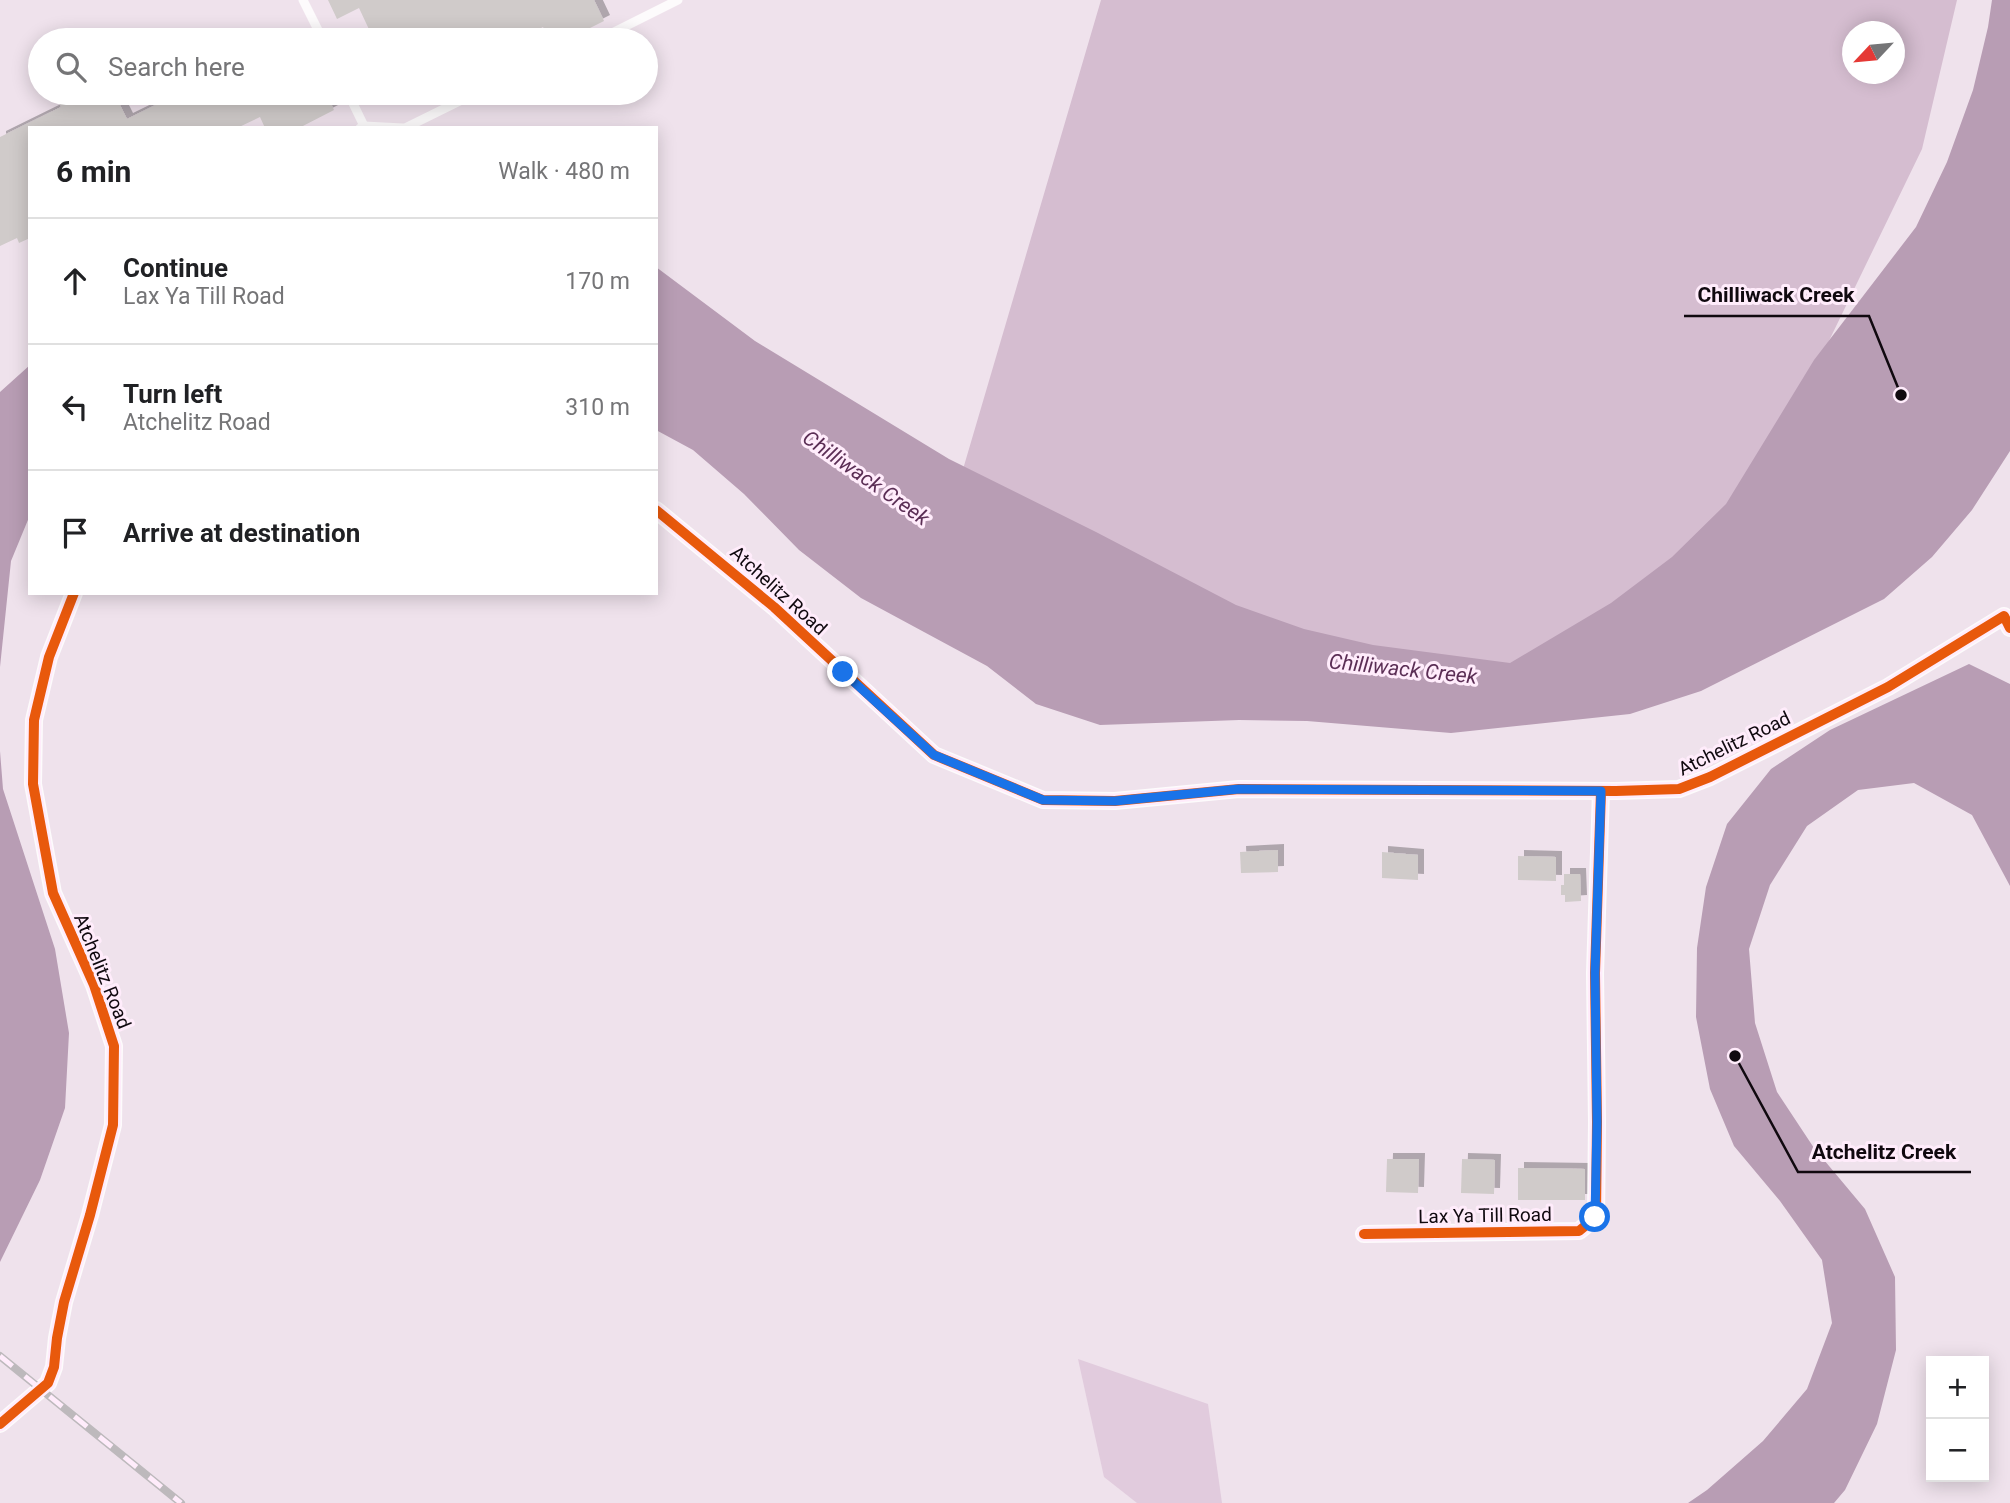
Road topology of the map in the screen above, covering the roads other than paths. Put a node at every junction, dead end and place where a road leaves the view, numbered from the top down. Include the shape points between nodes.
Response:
1 (303, 0) edge
2 (678, 0) edge
3 (317, 28) edge
4 (622, 28) edge
5 (353, 105) edge
6 (451, 105) edge
7 (362, 126) edge
8 (408, 126) edge
9 (658, 511) edge
10 (73, 595) edge
11 (2010, 628) edge
12 (1601, 791) junction
13 (1364, 1234) dead end
14 (0, 1424) edge

1 - 3 lane
2 - 4 lane
5 - 7 lane
6 - 8 lane
9 - 12 street, Atchelitz Road via 774,607 934,755 1043,800 1115,801 1239,789
10 - 14 street, Atchelitz Road via 50,657 34,720 33,784 53,892 114,1046 113,1125 64,1302 54,1367 48,1382
11 - 12 street, Atchelitz Road via 2004,615 1888,687 1679,789
12 - 13 street, Lax Ya Till Road via 1595,1217 1579,1231

